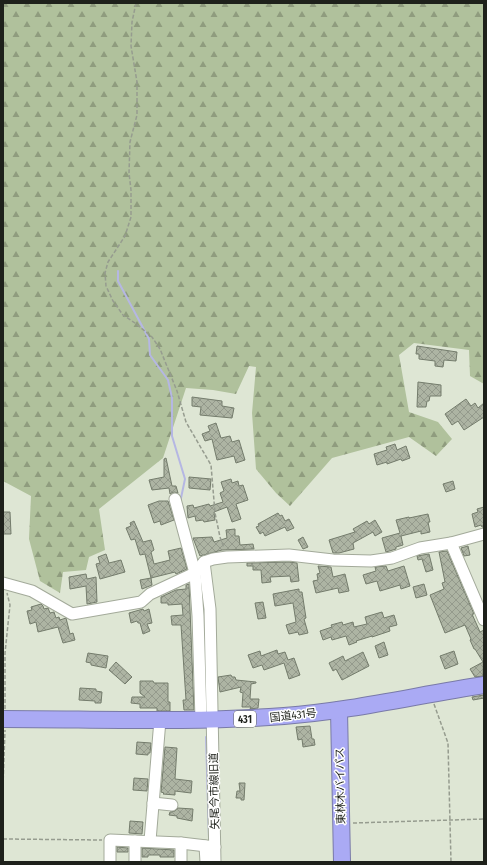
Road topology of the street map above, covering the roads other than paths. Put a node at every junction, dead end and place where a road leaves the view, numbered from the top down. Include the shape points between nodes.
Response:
1 (175, 499) dead end
2 (484, 534) edge
3 (451, 543) junction
4 (204, 562) junction
5 (195, 573) junction
6 (4, 584) edge
7 (484, 620) edge
8 (484, 685) edge
9 (339, 710) junction
10 (4, 720) edge
11 (160, 720) junction
12 (207, 720) junction
13 (153, 803) junction
14 (172, 805) dead end
15 (135, 841) junction
16 (150, 841) junction
17 (182, 843) junction
18 (210, 847) junction
19 (110, 862) edge
20 (135, 862) edge
21 (181, 862) edge
22 (206, 862) edge
23 (215, 862) edge
24 (342, 862) edge

1 - 5 street
2 - 3 street
3 - 4 street via 371,561 290,555 227,557
3 - 7 street
4 - 5 street
4 - 12 street via 210,609
5 - 6 street via 150,594 141,602 72,614 32,591
5 - 12 street
8 - 9 highway, 国道431号 / 431
9 - 12 highway, 国道431号 / 431
9 - 24 highway, 東林木バイパス
10 - 11 highway, 国道431号 / 431
11 - 12 highway, 国道431号 / 431
11 - 13 street
12 - 18 street, 矢尾今市線旧道
13 - 14 street
13 - 16 street
15 - 16 street
15 - 19 street via 110,840
15 - 20 street
16 - 17 street
17 - 18 street
17 - 21 street
18 - 22 street
18 - 23 street, 矢尾今市線旧道

